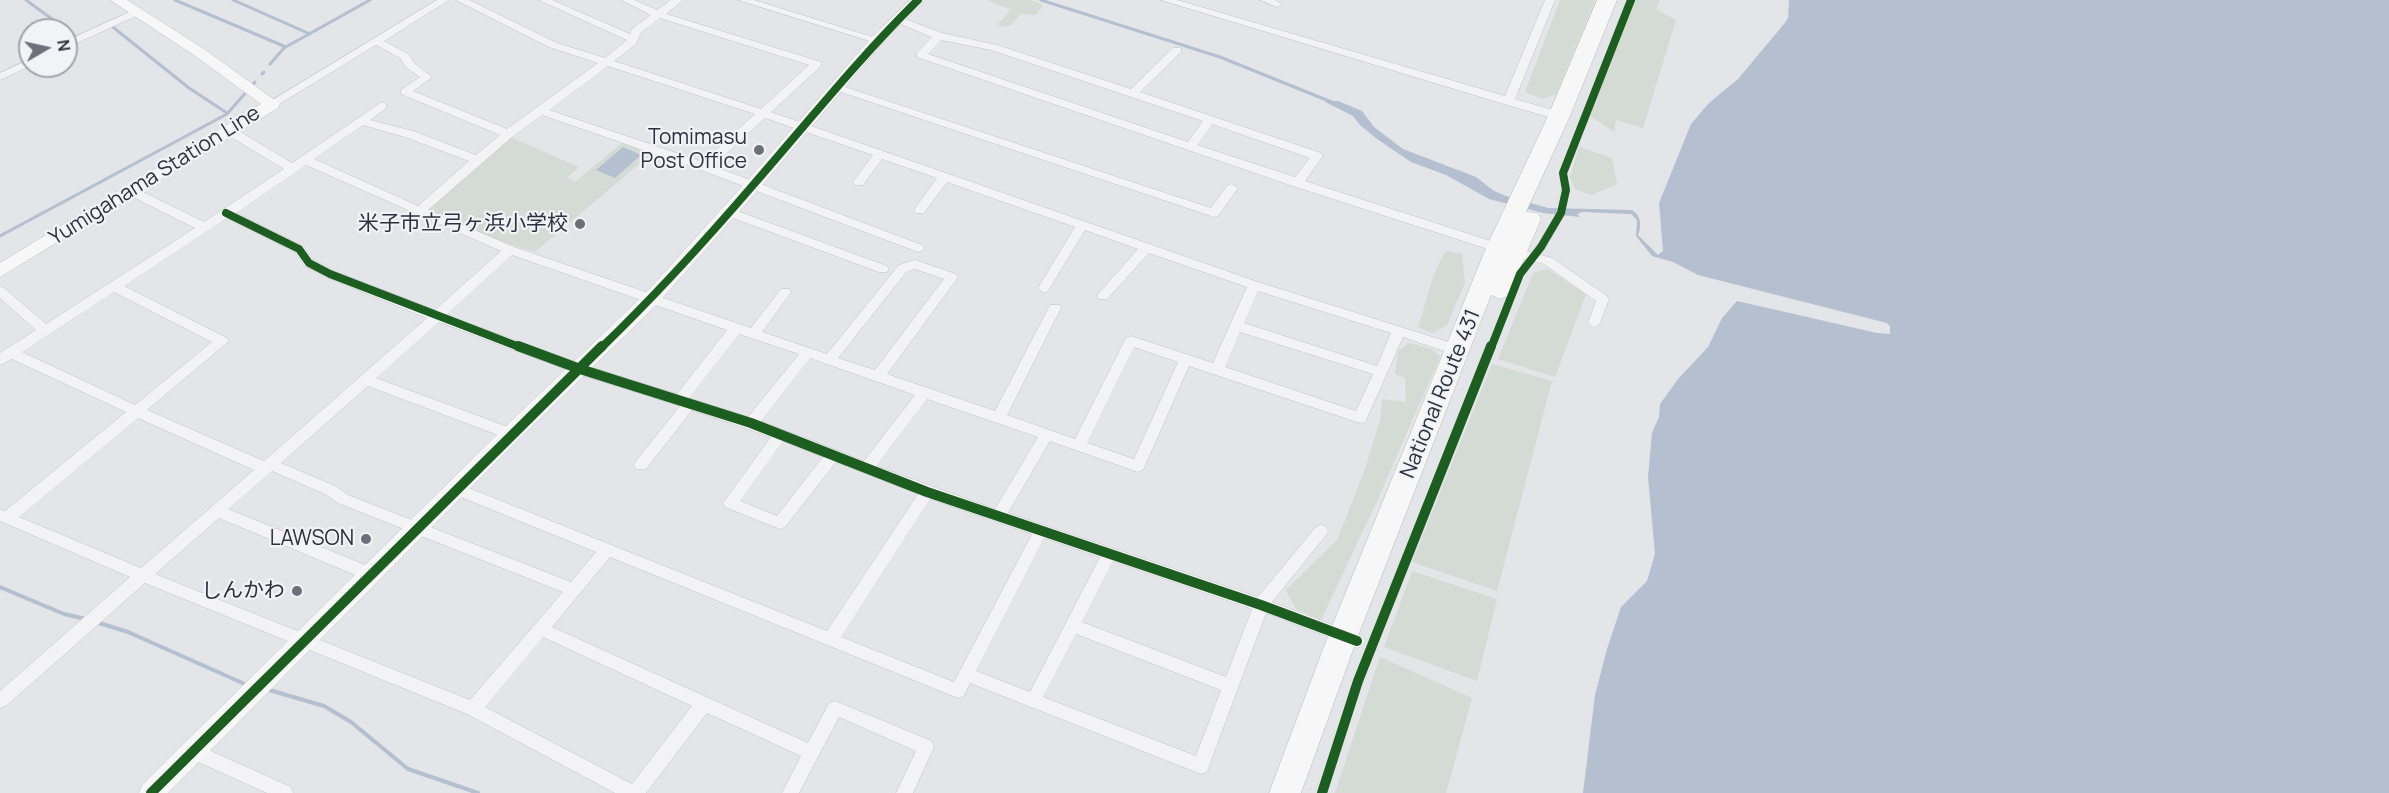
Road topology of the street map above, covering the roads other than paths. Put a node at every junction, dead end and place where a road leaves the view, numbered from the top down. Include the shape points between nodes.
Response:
1 (444, 0) edge
2 (461, 0) edge
3 (544, 0) edge
4 (626, 0) edge
5 (678, 0) edge
6 (743, 0) edge
7 (918, 0) edge
8 (1166, 0) edge
9 (1265, 0) edge
10 (1550, 0) edge
11 (1607, 0) edge
12 (1619, 0) edge
13 (128, 4) edge
14 (1277, 4) dead end
15 (658, 15) junction
16 (897, 19) junction
17 (939, 36) junction
18 (78, 37) edge
19 (632, 38) junction
20 (877, 40) junction
21 (376, 41) junction
22 (1177, 50) dead end
23 (605, 63) junction
24 (18, 68) edge
25 (0, 77) edge
26 (836, 87) junction
27 (1134, 92) junction
28 (1509, 102) junction
29 (272, 104) junction
30 (382, 106) dead end
31 (538, 110) junction
32 (764, 113) junction
33 (1559, 116) junction
34 (1210, 119) junction
35 (362, 121) junction
36 (800, 128) junction
37 (230, 131) junction
38 (508, 134) junction
39 (1191, 146) junction
40 (879, 156) junction
41 (306, 160) junction
42 (477, 160) junction
43 (705, 167) junction
44 (293, 169) junction
45 (943, 178) junction
46 (859, 182) dead end
47 (1298, 183) junction
48 (753, 185) junction
49 (1232, 188) dead end
50 (131, 191) junction
51 (1526, 206) junction
52 (920, 210) dead end
53 (419, 211) junction
54 (729, 212) junction
55 (226, 213) junction
56 (1081, 226) junction
57 (204, 227) junction
58 (918, 248) dead end
59 (1146, 248) junction
60 (510, 250) junction
61 (1507, 250) junction
62 (883, 269) dead end
63 (0, 272) edge
64 (1254, 285) junction
65 (113, 286) junction
66 (1044, 288) dead end
67 (0, 291) edge
68 (785, 292) dead end
69 (1103, 296) dead end
70 (651, 298) junction
71 (1055, 308) dead end
72 (436, 316) junction
73 (1594, 323) dead end
74 (1238, 326) junction
75 (736, 328) junction
76 (45, 330) junction
77 (1399, 331) junction
78 (753, 334) junction
79 (1459, 351) junction
80 (808, 352) junction
81 (6, 357) edge
82 (830, 359) junction
83 (1185, 360) junction
84 (580, 369) junction
85 (1217, 370) junction
86 (1381, 372) junction
87 (878, 377) junction
88 (366, 380) junction
89 (923, 393) junction
90 (684, 403) junction
91 (136, 412) junction
92 (999, 419) junction
93 (751, 423) junction
94 (511, 434) junction
95 (780, 435) junction
96 (1047, 435) junction
97 (1078, 446) junction
98 (833, 455) junction
99 (641, 465) dead end
100 (267, 466) junction
101 (867, 468) junction
102 (456, 489) junction
103 (927, 492) junction
104 (217, 511) junction
105 (999, 516) junction
106 (3, 518) edge
107 (417, 528) junction
108 (1041, 530) junction
109 (1321, 531) dead end
110 (607, 550) junction
111 (1109, 555) junction
112 (370, 574) junction
113 (143, 576) junction
114 (574, 590) junction
115 (1261, 605) junction
116 (1073, 626) junction
117 (541, 629) junction
118 (1350, 638) junction
119 (304, 639) junction
120 (830, 640) junction
121 (968, 675) junction
122 (1231, 686) junction
123 (0, 701) edge
124 (1033, 701) junction
125 (703, 705) junction
126 (473, 709) junction
127 (193, 751) junction
128 (811, 753) junction
129 (151, 793) edge
130 (285, 793) edge
131 (634, 793) edge
132 (790, 793) edge
133 (904, 793) edge
134 (1286, 793) edge
135 (1303, 793) edge

1 - 21 street
2 - 23 street via 522,32
3 - 19 street
4 - 15 street
5 - 15 street
6 - 20 street
7 - 16 street
8 - 28 street
9 - 14 street
10 - 28 street
11 - 33 highway, National Route 431
12 - 51 highway, National Route 431
13 - 18 street
13 - 29 street, Yumigahama Station Line
15 - 19 street
15 - 32 street via 817,64
16 - 17 street
16 - 20 street
17 - 27 street via 993,47
17 - 39 street via 921,55
19 - 23 street
20 - 26 street
21 - 29 street
21 - 38 street via 404,56 427,77 405,92
22 - 27 street
23 - 31 street
23 - 32 street
24 - 25 street
26 - 36 street
26 - 49 street via 1214,213
27 - 34 street
28 - 33 street
29 - 37 street, Yumigahama Station Line
30 - 35 street
31 - 38 street
31 - 43 street
32 - 36 street
32 - 43 street
33 - 51 highway, National Route 431
34 - 39 street
34 - 47 street via 1317,156
35 - 41 street
35 - 42 street
36 - 40 street
36 - 48 street
37 - 44 street
37 - 50 street, Yumigahama Station Line
38 - 42 street
39 - 47 street
40 - 45 street
40 - 46 street
41 - 44 street
41 - 53 street
42 - 53 street
43 - 48 street
44 - 55 street
45 - 52 street
45 - 56 street
47 - 61 street
48 - 54 street
48 - 58 street
50 - 57 street
50 - 63 street, Yumigahama Station Line
51 - 61 highway, National Route 431
53 - 60 street
54 - 62 street
54 - 70 street
55 - 57 street
55 - 72 street via 298,249 309,263 330,274
56 - 59 street
56 - 66 street
57 - 65 street
59 - 64 street
59 - 69 street
60 - 70 street
60 - 72 street
61 - 73 street via 1548,261 1603,299
61 - 79 highway, National Route 431
61 - 118 highway, National Route 431
64 - 74 street
64 - 77 street
65 - 76 street
65 - 91 street via 222,341
67 - 76 street
68 - 78 street
70 - 75 street
70 - 84 street
71 - 92 street
72 - 84 street
72 - 88 street
74 - 85 street
74 - 86 street
75 - 78 street
75 - 90 street
76 - 81 street
77 - 79 street
77 - 86 street
78 - 80 street
79 - 118 highway, National Route 431
80 - 82 street
80 - 93 street
81 - 91 street
82 - 87 street
82 - 87 street via 903,268 915,264 952,278
83 - 85 street
83 - 97 street via 1131,341
83 - 97 street via 1138,466
84 - 90 street
84 - 94 street
85 - 86 street via 1360,418
87 - 89 street
88 - 94 street
88 - 100 street
89 - 92 street
89 - 101 street
90 - 93 street
90 - 99 street
91 - 100 street
91 - 106 street
92 - 96 street
93 - 95 street
94 - 102 street
95 - 98 street
95 - 98 street via 730,503 780,523
96 - 97 street
96 - 105 street
98 - 101 street
100 - 104 street
100 - 107 street
101 - 103 street
102 - 107 street
102 - 110 street
103 - 105 street
103 - 120 street
104 - 112 street
104 - 113 street
105 - 108 street
106 - 113 street
107 - 112 street
107 - 114 street
108 - 111 street
108 - 121 street
109 - 115 street
110 - 114 street
110 - 120 street
111 - 115 street
111 - 116 street
112 - 119 street
113 - 119 street
113 - 123 street
114 - 117 street
115 - 118 street
115 - 122 street
116 - 122 street
116 - 124 street
117 - 125 street
117 - 126 street
118 - 134 highway, National Route 431
118 - 135 highway, National Route 431
119 - 126 street
119 - 127 street
120 - 121 street via 958,691
121 - 124 street
122 - 124 street via 1201,766
125 - 128 street
125 - 131 street
126 - 131 street
127 - 129 street
127 - 130 street
128 - 132 street
128 - 133 street via 836,708 846,712 926,747

